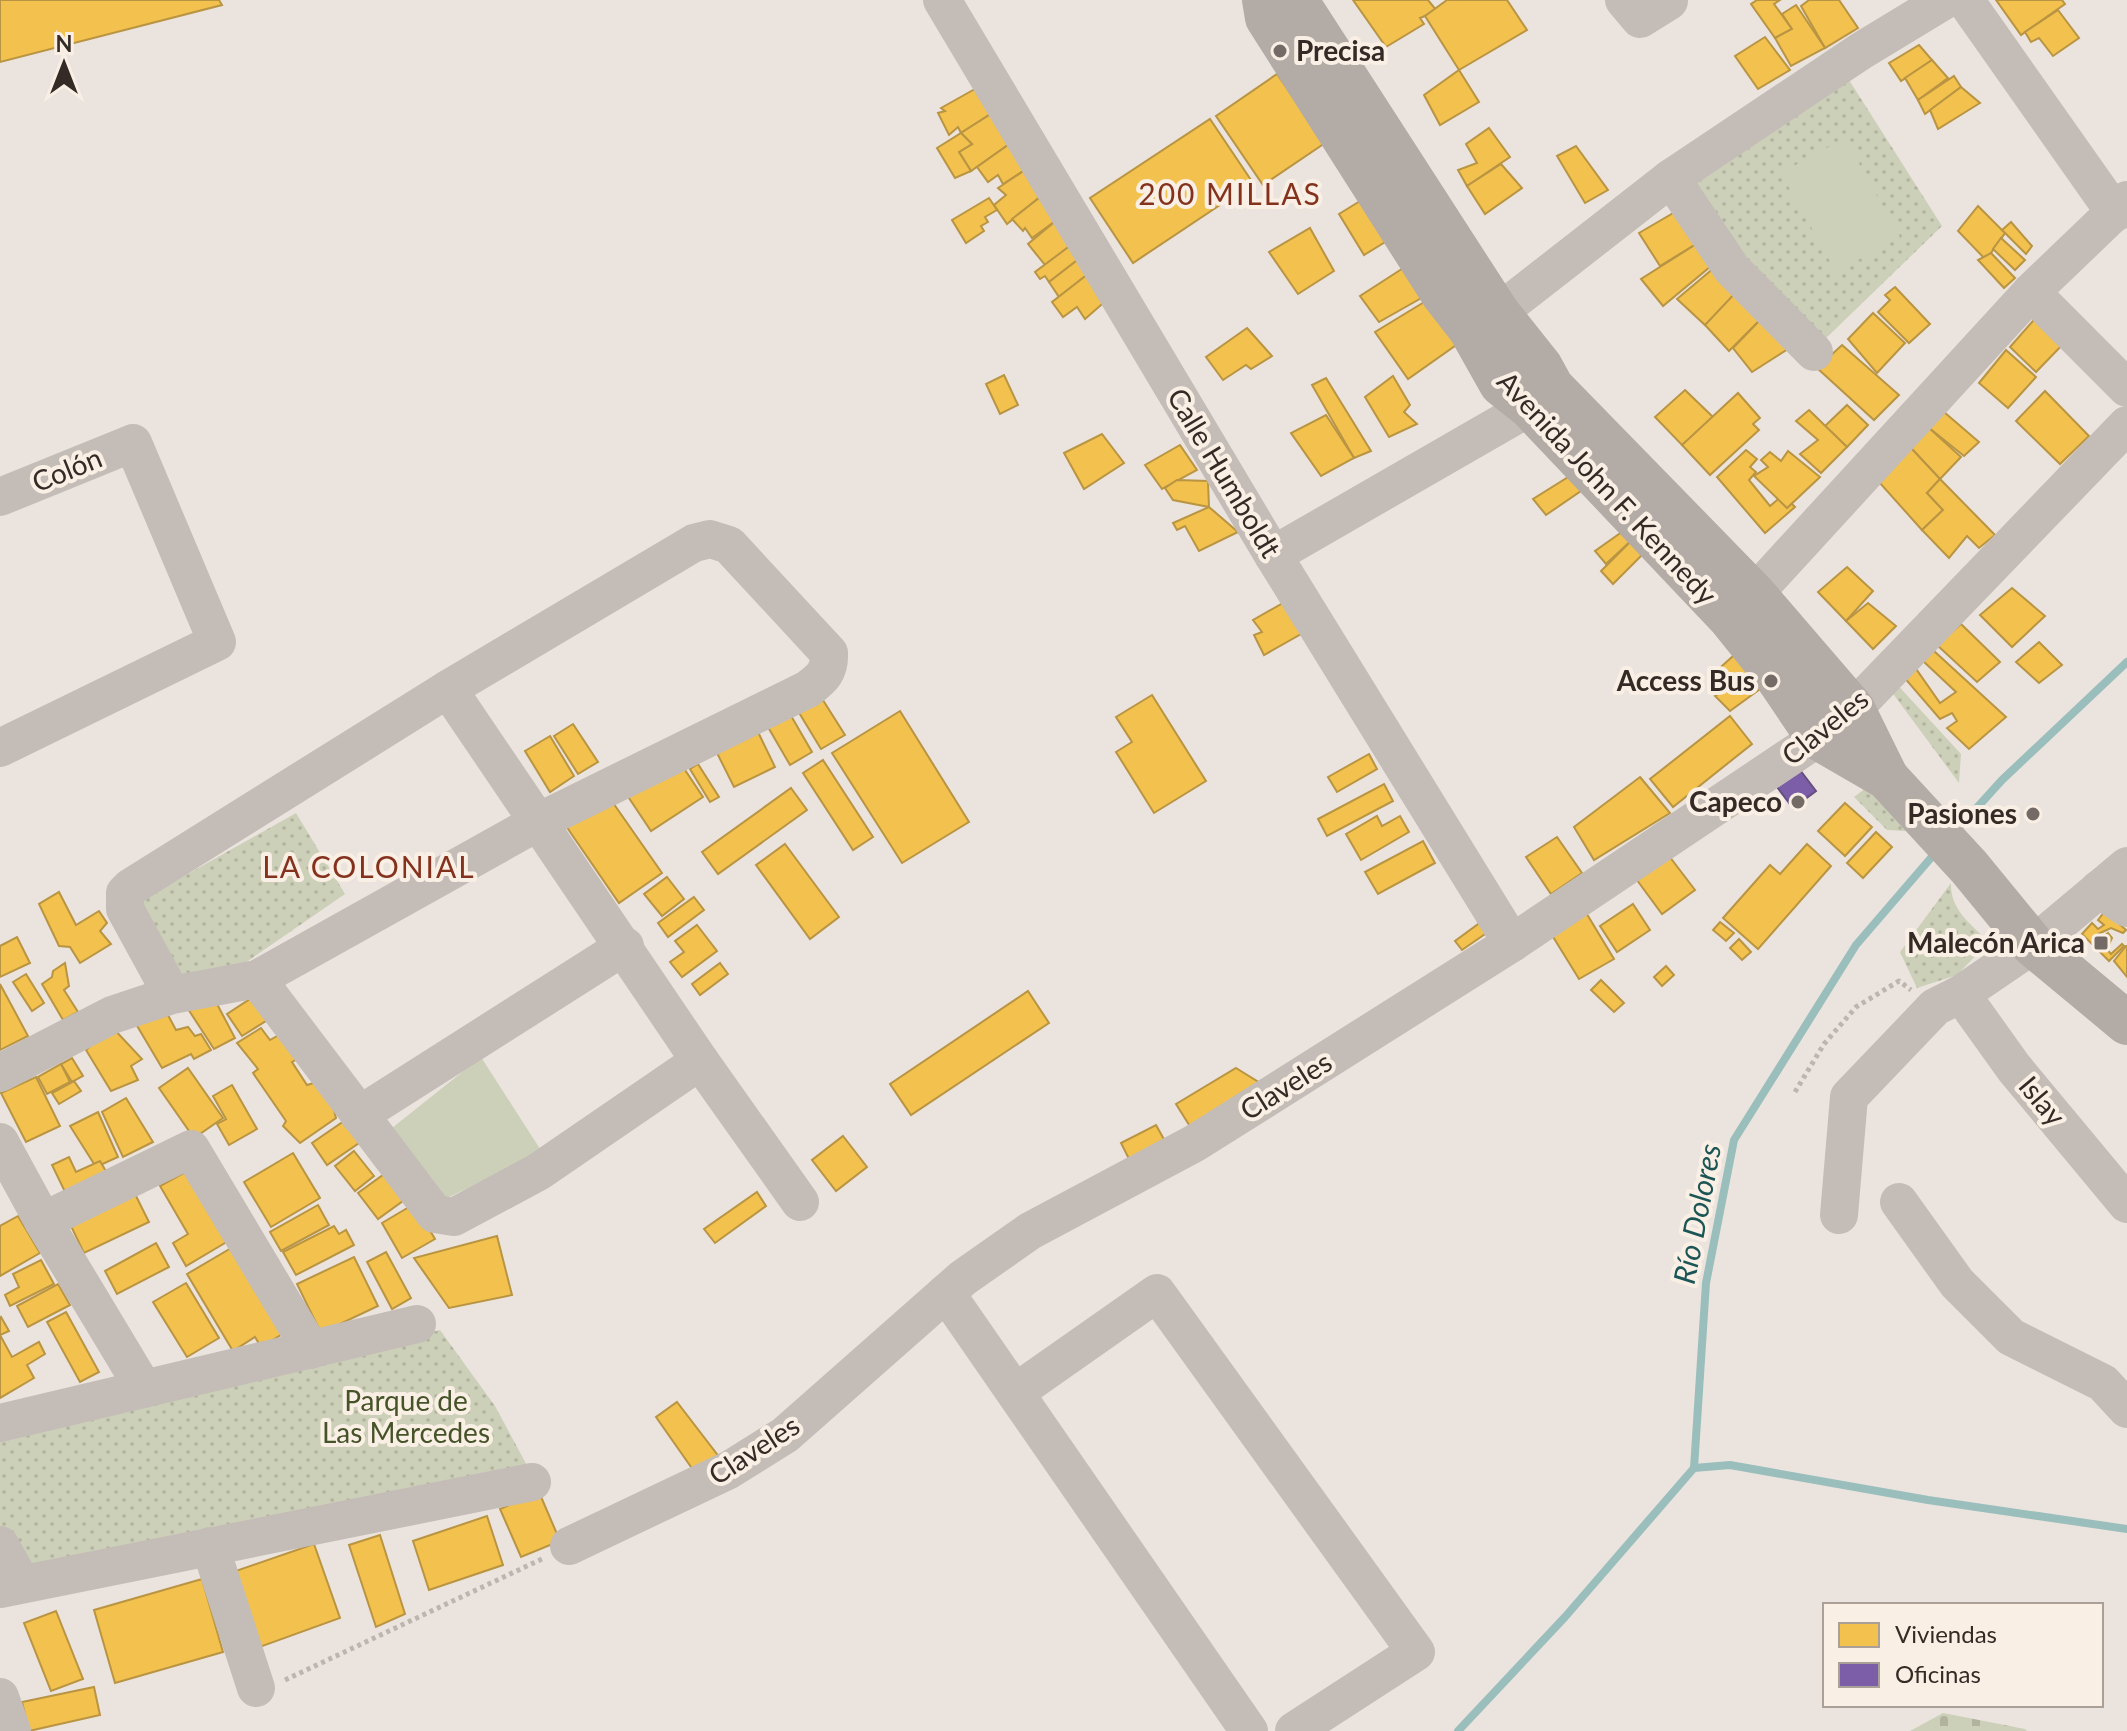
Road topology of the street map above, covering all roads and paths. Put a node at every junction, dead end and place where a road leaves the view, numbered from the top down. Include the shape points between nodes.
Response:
1 (942, 0) edge
2 (1624, 0) edge
3 (1945, 0) edge
4 (1965, 0) edge
5 (1669, 1) edge
6 (1284, 4) edge
7 (1671, 178) junction
8 (2121, 206) edge
9 (2031, 292) junction
10 (1484, 321) junction
11 (1814, 352) dead end
12 (2127, 388) edge
13 (1541, 397) junction
14 (2127, 425) edge
15 (0, 497) edge
16 (1273, 555) junction
17 (1741, 606) junction
18 (448, 689) junction
19 (1853, 709) junction
20 (1818, 738) junction
21 (0, 748) edge
22 (1887, 778) junction
23 (538, 822) junction
24 (2118, 888) edge
25 (1512, 943) junction
26 (2033, 945) junction
27 (625, 946) junction
28 (257, 979) junction
29 (172, 995) junction
30 (1948, 1001) junction
31 (2127, 1023) edge
32 (700, 1061) junction
33 (0, 1073) edge
34 (1795, 1092) dead end
35 (359, 1115) junction
36 (0, 1142) edge
37 (800, 1202) dead end
38 (1899, 1202) dead end
39 (2127, 1204) edge
40 (1839, 1215) dead end
41 (43, 1221) junction
42 (946, 1293) junction
43 (417, 1324) dead end
44 (311, 1350) junction
45 (144, 1389) junction
46 (1016, 1392) junction
47 (2127, 1409) edge
48 (0, 1423) edge
49 (532, 1482) dead end
50 (0, 1545) edge
51 (210, 1546) junction
52 (569, 1546) joint
53 (11, 1587) edge
54 (270, 1685) joint
55 (0, 1697) edge
56 (12, 1731) edge
57 (1249, 1731) edge
58 (1294, 1731) edge

1 - 16 street, Calle Humboldt
2 - 5 street via 1640,19
3 - 7 street
4 - 8 street
6 - 10 main road, Avenida John F. Kennedy
7 - 10 street
7 - 11 street via 1732,269
8 - 9 street
9 - 12 street
9 - 17 street
10 - 13 main road, Avenida John F. Kennedy via 1541,367
13 - 16 street
13 - 17 main road, Avenida John F. Kennedy
14 - 19 street, Claveles
15 - 21 street, Colón via 133,443 217,642
16 - 25 street, Calle Humboldt
17 - 19 main road, Avenida John F. Kennedy
17 - 20 main road, Avenida John F. Kennedy via 1774,673
18 - 23 street
18 - 23 street via 694,543 710,539 729,545 829,653 823,677 808,689
18 - 29 street via 125,893 125,909
19 - 20 street, Claveles
19 - 22 main road, Avenida John F. Kennedy
20 - 22 main road, Avenida John F. Kennedy
20 - 25 street, Claveles
22 - 26 main road, Avenida John F. Kennedy
23 - 27 street
23 - 28 street
24 - 26 street
25 - 42 street, Claveles via 1195,1143 1030,1231
26 - 30 street
26 - 31 main road, Avenida John F. Kennedy
27 - 32 street
27 - 35 street
28 - 29 street
28 - 35 street
29 - 33 street via 112,1015
30 - 34 path via 1899,981 1866,1000 1824,1044
30 - 39 street, Islay via 2014,1068
30 - 40 street via 1849,1097
32 - 35 street via 538,1172 454,1217 435,1214
32 - 37 street
36 - 41 street
38 - 47 street via 1957,1283 2011,1337 2103,1383
41 - 44 street via 191,1149
41 - 45 street
42 - 46 street
42 - 52 street, Claveles via 785,1435 729,1470
43 - 44 street
44 - 45 street
45 - 48 street
46 - 57 street
46 - 58 street via 1157,1293 1416,1652
49 - 51 street
50 - 53 street
51 - 53 street
51 - 54 street
52 - 54 path
55 - 56 street

